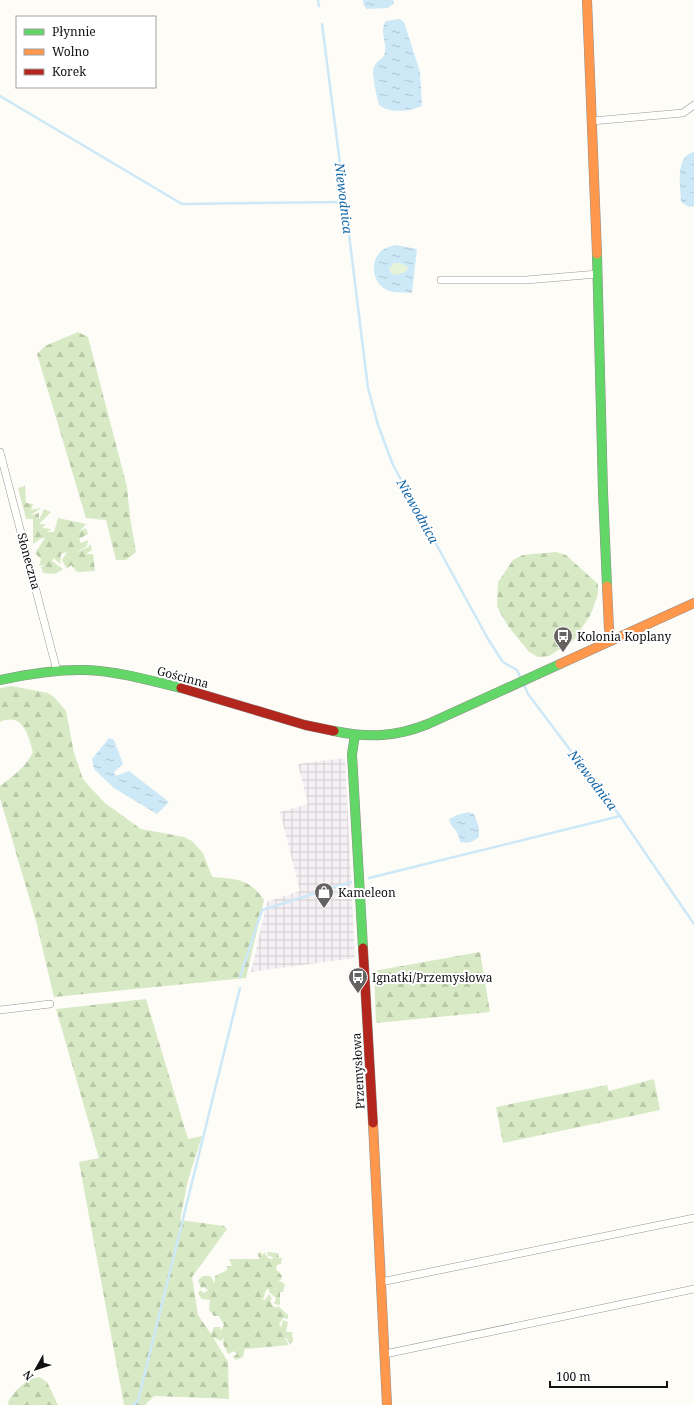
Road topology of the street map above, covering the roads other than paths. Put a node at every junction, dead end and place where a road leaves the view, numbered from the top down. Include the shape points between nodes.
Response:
1 (587, 0) edge
2 (694, 105) edge
3 (592, 121) junction
4 (598, 274) junction
5 (441, 280) dead end
6 (0, 452) edge
7 (694, 603) edge
8 (612, 640) junction
9 (57, 670) junction
10 (0, 680) edge
11 (355, 735) junction
12 (50, 1004) dead end
13 (0, 1010) edge
14 (694, 1218) edge
15 (381, 1282) junction
16 (694, 1289) edge
17 (385, 1354) junction
18 (387, 1405) edge

1 - 3 street
2 - 3 street via 683,113
3 - 4 street
4 - 5 street via 526,280
4 - 8 street via 603,492 609,629
6 - 9 street, Słoneczna
7 - 8 street, Gościnna
8 - 11 street, Gościnna via 412,730 397,734
9 - 10 street, Gościnna
9 - 11 street, Gościnna via 112,672 141,678 328,731
11 - 15 street, Przemysłowa via 352,754
12 - 13 street
14 - 15 street
15 - 17 street, Przemysłowa
16 - 17 street
17 - 18 street, Przemysłowa

